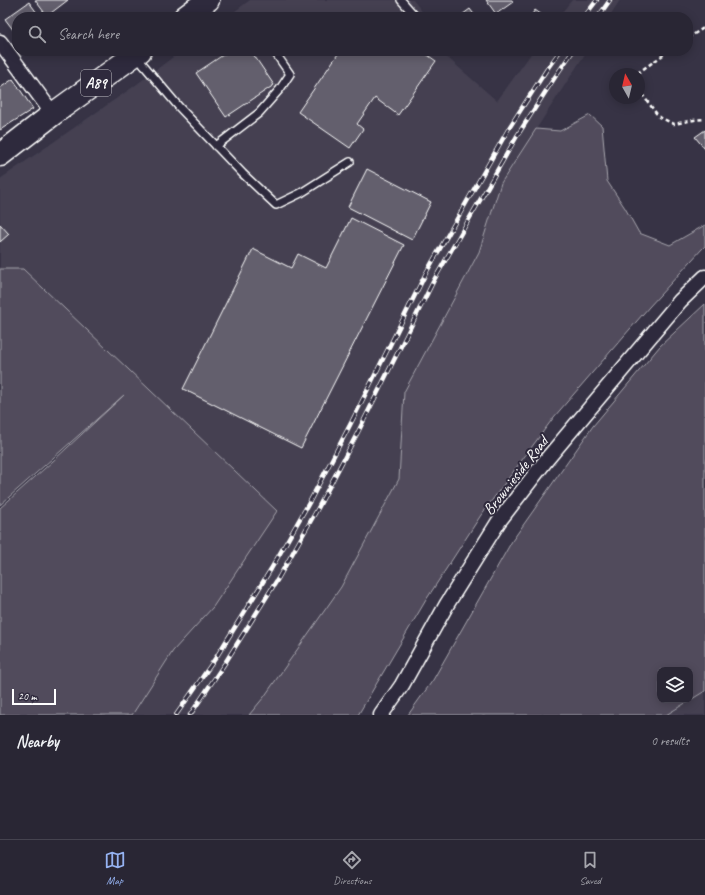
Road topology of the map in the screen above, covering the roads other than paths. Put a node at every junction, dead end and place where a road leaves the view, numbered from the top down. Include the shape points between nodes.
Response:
1 (208, 0) edge
2 (401, 0) edge
3 (192, 12) edge
4 (411, 12) edge
5 (0, 42) edge
6 (133, 56) edge
7 (139, 56) edge
8 (277, 56) edge
9 (53, 114) junction
10 (216, 146) junction
11 (0, 154) edge
12 (350, 162) dead end
13 (705, 277) edge
14 (381, 715) edge

1 - 3 main road
2 - 4 lane
5 - 9 street
6 - 9 main road, A89
7 - 10 lane via 179,107
8 - 10 lane via 290,74 280,89 259,113
9 - 11 main road, A89
10 - 12 lane via 276,205 301,193
13 - 14 street, Brownieside Road via 680,301 547,459 499,521 447,604 402,685

